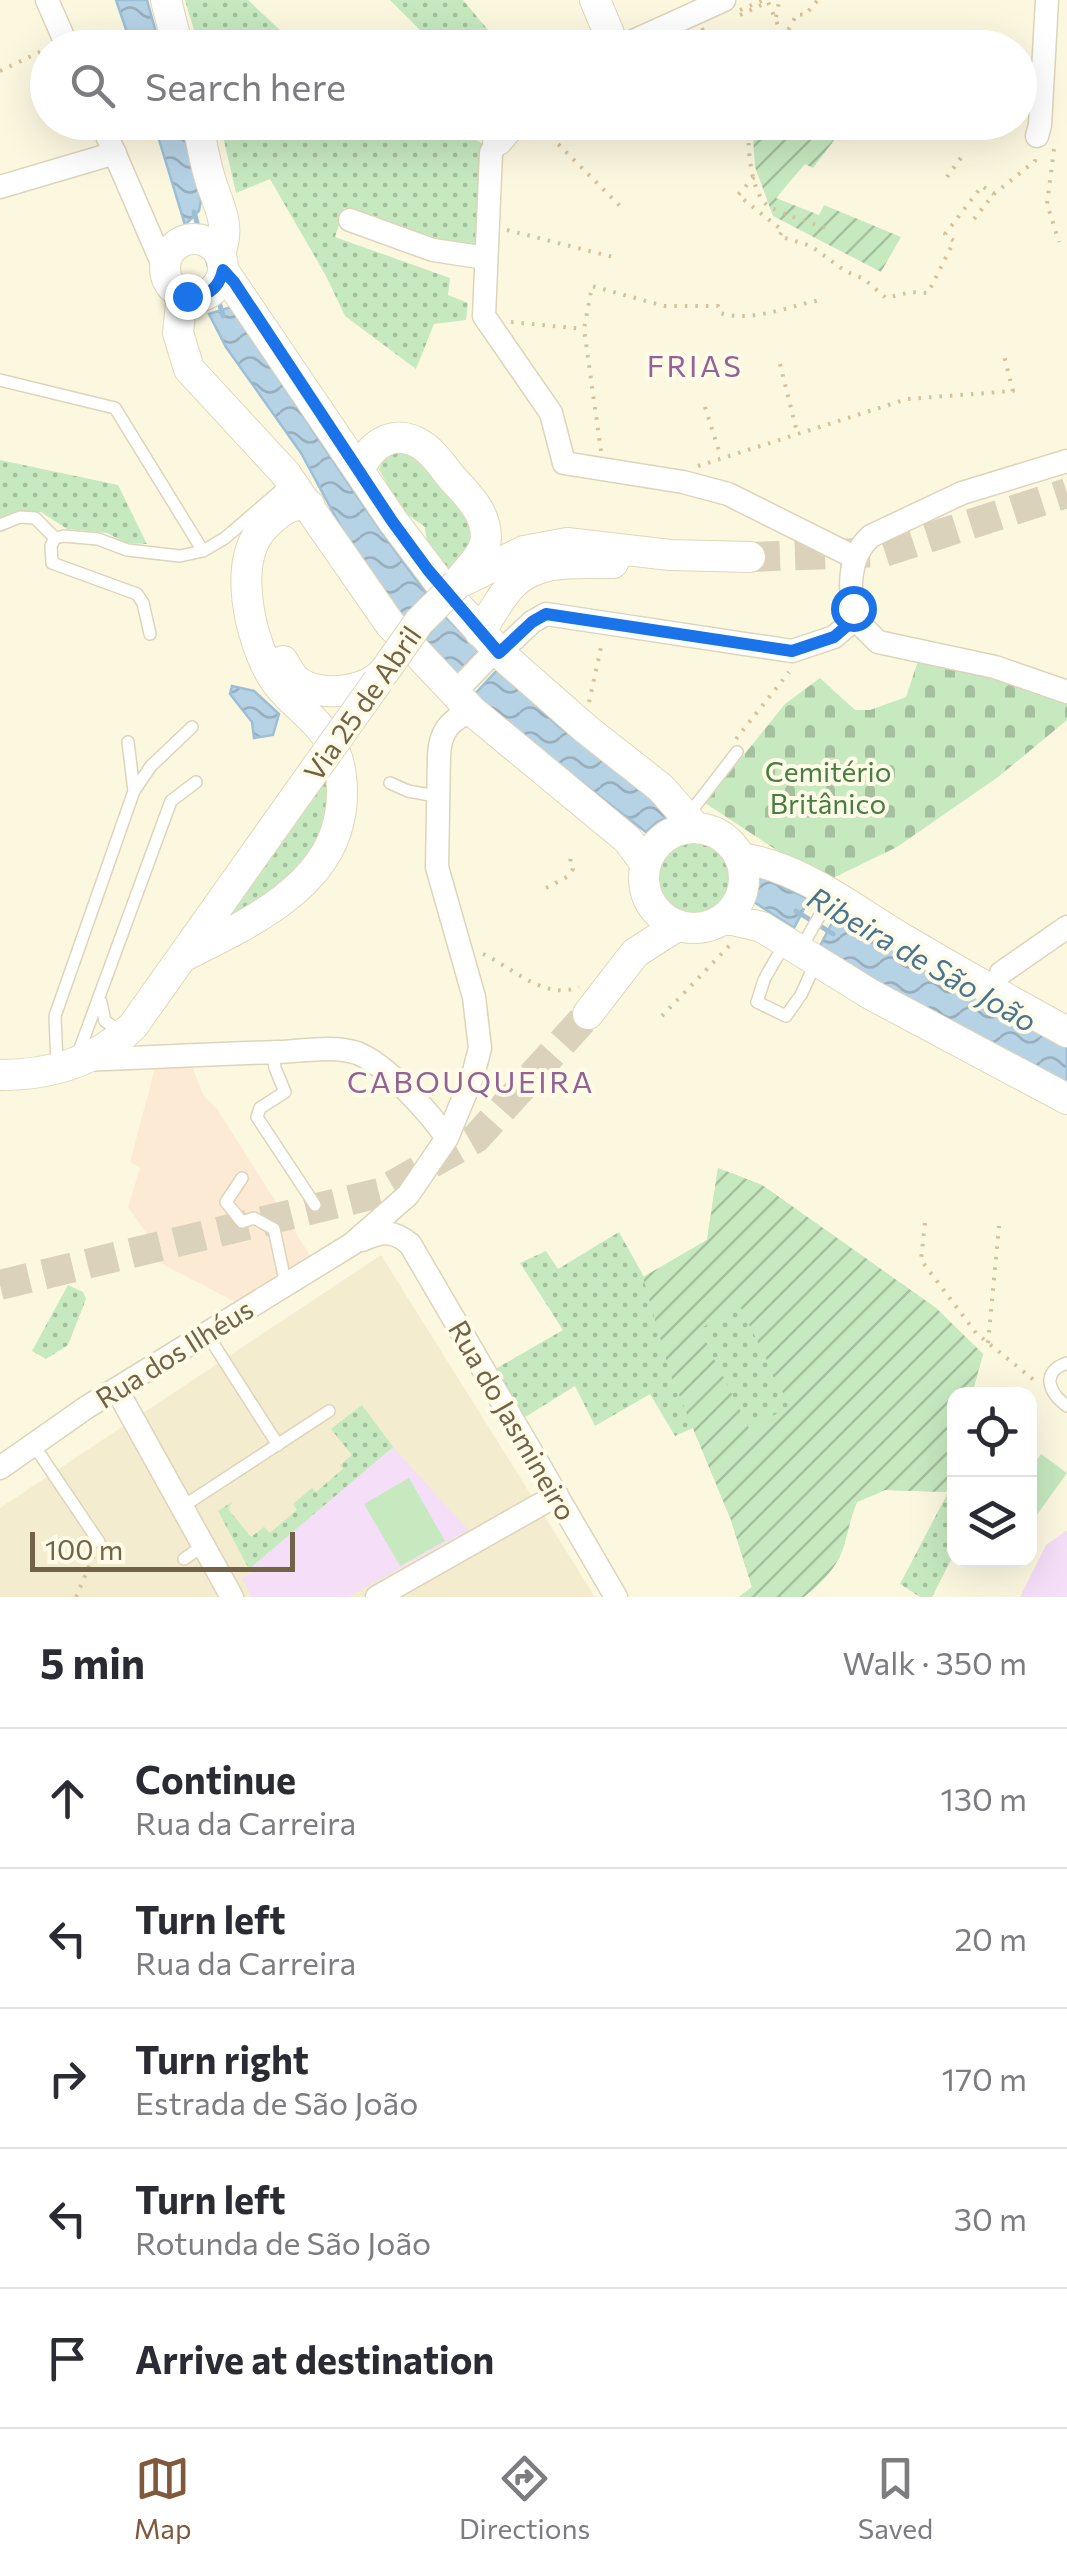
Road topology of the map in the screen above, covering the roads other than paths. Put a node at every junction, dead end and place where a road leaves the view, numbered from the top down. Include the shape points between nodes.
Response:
1 (47, 0) edge
2 (166, 0) edge
3 (595, 0) edge
4 (724, 0) edge
5 (1047, 0) edge
6 (60, 30) edge
7 (174, 30) edge
8 (608, 30) edge
9 (655, 30) edge
10 (1037, 136) dead end
11 (109, 140) edge
12 (201, 140) edge
13 (500, 140) edge
14 (114, 153) junction
15 (0, 187) edge
16 (350, 220) dead end
17 (192, 256) junction
18 (486, 258) junction
19 (0, 380) edge
20 (1067, 461) edge
21 (359, 471) junction
22 (291, 481) junction
23 (310, 506) junction
24 (0, 525) edge
25 (55, 538) junction
26 (203, 551) junction
27 (670, 556) junction
28 (854, 556) junction
29 (750, 558) tunnel mouth
30 (244, 577) junction
31 (457, 584) junction
32 (855, 619) junction
33 (150, 634) dead end
34 (489, 648) junction
35 (378, 681) junction
36 (1067, 692) edge
37 (463, 696) junction
38 (192, 727) dead end
39 (128, 742) dead end
40 (737, 752) road end
41 (196, 782) dead end
42 (390, 783) dead end
43 (134, 791) junction
44 (436, 796) junction
45 (688, 825) junction
46 (648, 857) junction
47 (746, 864) junction
48 (649, 902) junction
49 (827, 902) junction
50 (731, 922) junction
51 (677, 926) junction
52 (1067, 927) edge
53 (802, 948) junction
54 (634, 953) junction
55 (184, 956) junction
56 (1001, 973) dead end
57 (100, 997) junction
58 (586, 1000) tunnel mouth
59 (1067, 1032) edge
60 (124, 1034) junction
61 (263, 1052) junction
62 (72, 1064) junction
63 (0, 1075) edge
64 (1067, 1099) edge
65 (446, 1138) junction
66 (242, 1178) dead end
67 (408, 1195) junction
68 (315, 1205) dead end
69 (352, 1244) junction
70 (410, 1244) junction
71 (286, 1285) junction
72 (207, 1334) junction
73 (1067, 1363) edge
74 (117, 1390) junction
75 (1067, 1406) edge
76 (329, 1411) dead end
77 (33, 1444) junction
78 (278, 1445) junction
79 (0, 1468) edge
80 (556, 1495) junction
81 (182, 1508) junction
82 (204, 1545) junction
83 (97, 1548) road end
84 (184, 1559) dead end
85 (232, 1597) edge
86 (376, 1597) edge
87 (616, 1597) edge

1 - 6 street
2 - 7 main road
3 - 8 main road
4 - 9 street
5 - 10 street
11 - 14 street
12 - 17 main road via 212,184
13 - 18 street via 491,153
14 - 15 street
14 - 17 street
16 - 18 street via 433,250
17 - 21 main road
17 - 22 main road via 187,338 180,348 190,370 252,428
18 - 28 street via 483,310 550,414 564,464 683,482 744,501
19 - 26 lane via 115,408
20 - 28 street via 962,493 871,536
21 - 31 main road via 378,442 392,437 426,448 452,477 477,506 486,537 484,550
21 - 34 main road
22 - 23 main road
22 - 26 lane
23 - 30 main road via 295,504 258,534
23 - 37 main road via 390,624
24 - 25 lane via 35,518
25 - 26 lane via 98,539 180,556
25 - 33 lane via 46,564 137,594
27 - 29 main road, Via 25 de Abril
27 - 31 main road, Via 25 de Abril via 545,545
27 - 34 main road via 530,570 503,596
28 - 32 street
30 - 35 main road via 296,680 324,690
30 - 55 main road via 272,675 335,752 339,820 328,852 302,884
31 - 35 main road, Via 25 de Abril, bridge via 419,622
32 - 34 street via 834,637 792,651 544,614
32 - 36 street via 878,642 982,664
34 - 37 street
34 - 45 main road via 661,788
35 - 55 main road, Via 25 de Abril, bridge
37 - 44 street via 440,740
37 - 46 main road
38 - 43 lane
39 - 43 lane
40 - 45 lane
41 - 57 lane via 171,801
42 - 44 lane
43 - 62 lane via 55,1016
44 - 65 street via 438,867 474,997 480,1048
45 - 46 main road
45 - 47 main road via 722,836
46 - 48 main road
47 - 49 main road via 804,879
47 - 50 main road
48 - 51 main road
48 - 54 main road
49 - 53 lane
49 - 59 main road
50 - 51 main road
50 - 53 main road via 762,927
51 - 54 main road
52 - 56 street
53 - 53 lane via 799,997 786,1016 757,1002 765,978
53 - 64 main road
54 - 58 main road
55 - 60 main road, Via 25 de Abril
57 - 60 lane via 105,1021
57 - 62 lane
60 - 62 main road, Via 25 de Abril
61 - 62 street
61 - 65 street via 356,1053 433,1117
61 - 68 lane via 285,1092 257,1117
62 - 63 main road
65 - 67 street
66 - 71 lane via 226,1202 242,1222 254,1218 274,1230
67 - 69 street
67 - 70 street, Rua do Jasmineiro
69 - 70 street via 387,1232
69 - 71 street, Rua dos Ilhéus
70 - 80 street, Rua do Jasmineiro
71 - 72 street, Rua dos Ilhéus
72 - 74 street, Rua dos Ilhéus
72 - 78 lane
73 - 75 lane via 1052,1374 1050,1389
74 - 77 street, Rua dos Ilhéus
74 - 81 street
76 - 78 lane
77 - 79 street, Rua dos Ilhéus
77 - 83 lane
78 - 81 lane
80 - 86 street
80 - 87 street, Rua do Jasmineiro
81 - 82 street
82 - 84 lane
82 - 85 street

